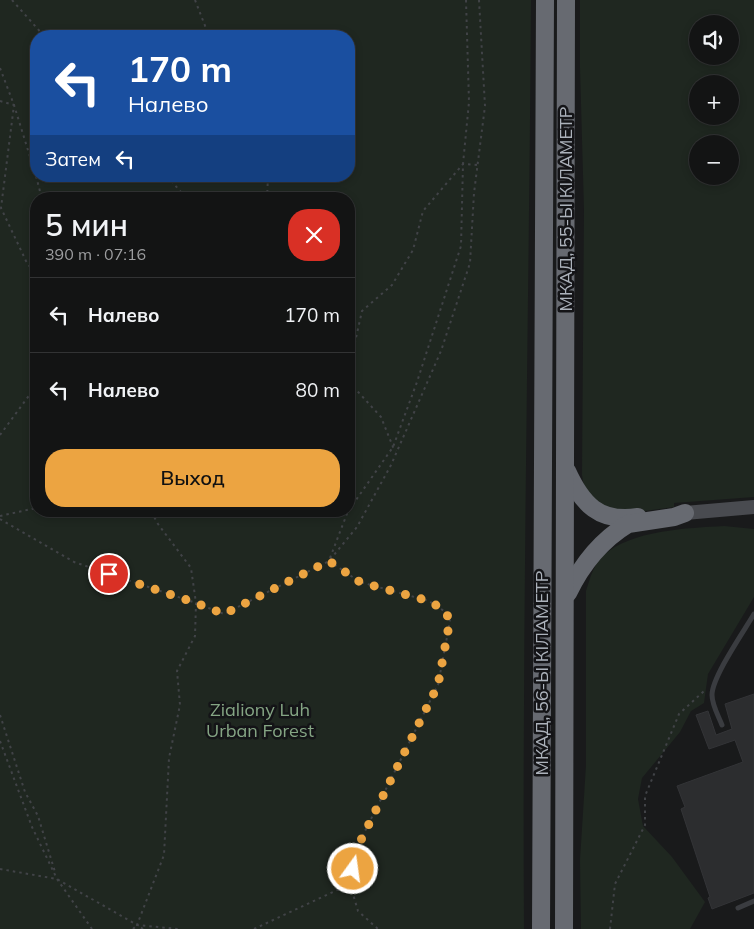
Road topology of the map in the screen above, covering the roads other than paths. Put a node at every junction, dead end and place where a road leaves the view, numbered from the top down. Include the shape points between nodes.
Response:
1 (545, 0) edge
2 (566, 0) edge
3 (543, 417) joint
4 (565, 419) joint
5 (565, 466) junction
6 (754, 507) edge
7 (685, 513) junction
8 (565, 598) junction
9 (754, 614) edge
10 (722, 725) dead end
11 (754, 901) edge
12 (738, 908) dead end
13 (541, 929) edge
14 (564, 929) edge

1 - 3 highway, МКАД, 55-Ы КІЛАМЕТР
2 - 4 highway, МКАД, 55-Ы КІЛАМЕТР
3 - 13 highway, МКАД, 56-Ы КІЛАМЕТР
4 - 5 highway, МКАД, 56-Ы КІЛАМЕТР
5 - 7 highway via 576,491 586,503 608,516 623,519 674,511
5 - 8 highway, МКАД, 56-Ы КІЛАМЕТР
6 - 7 main road
7 - 8 highway via 622,527 592,554
8 - 14 highway, МКАД, 56-Ы КІЛАМЕТР
9 - 10 lane via 715,681 712,694
11 - 12 lane

